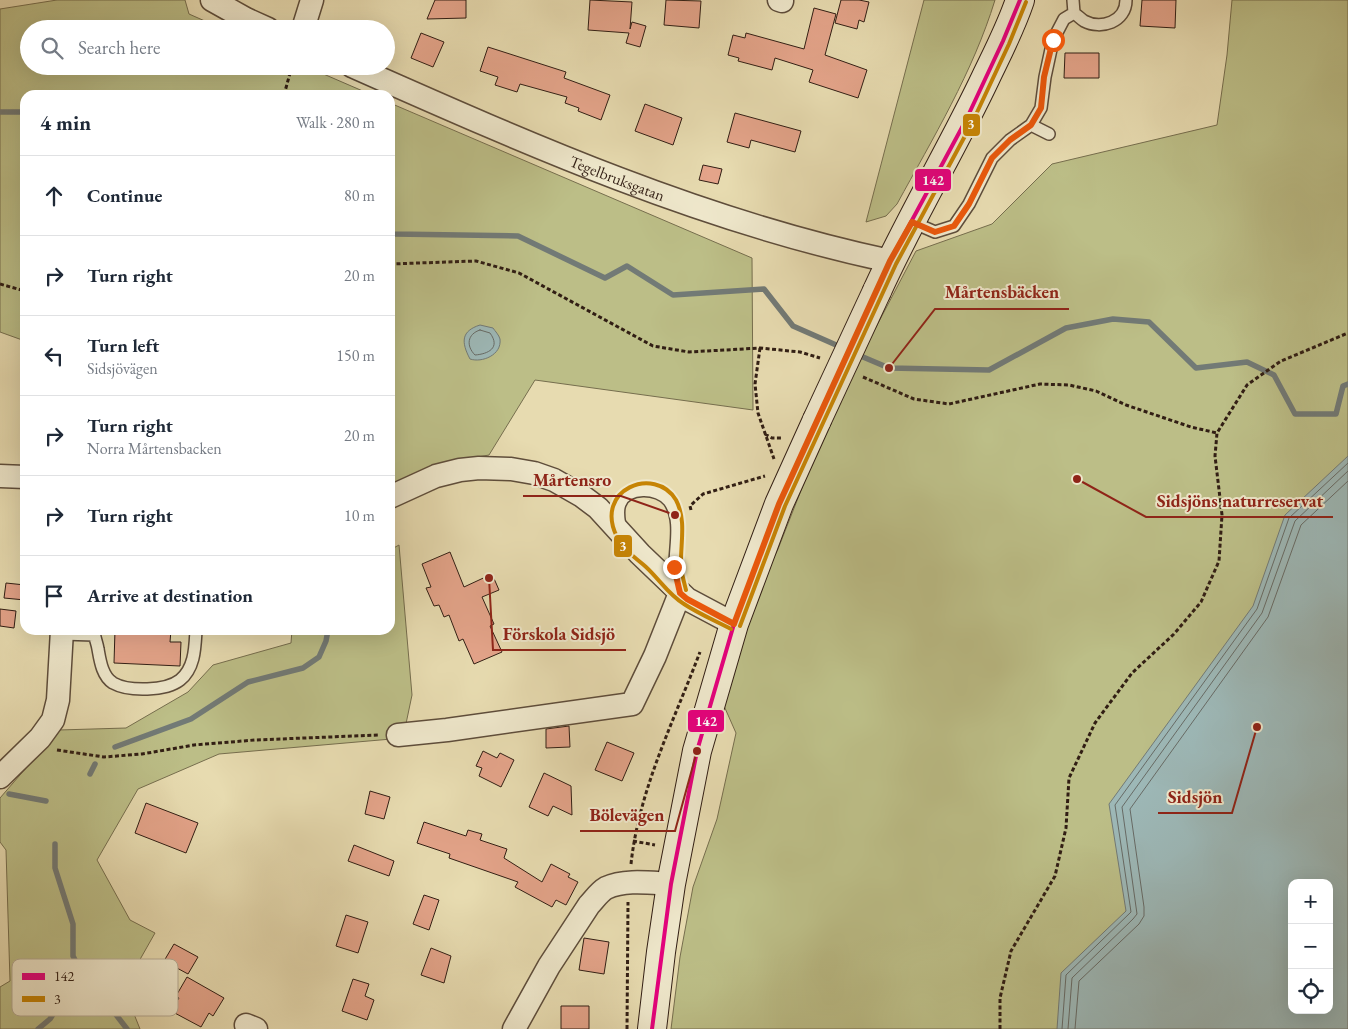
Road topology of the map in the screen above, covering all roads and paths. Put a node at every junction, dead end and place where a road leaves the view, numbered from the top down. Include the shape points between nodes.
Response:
1 (212, 0) edge
2 (312, 0) edge
3 (1020, 0) edge
4 (1073, 0) edge
5 (1126, 0) edge
6 (1074, 13) junction
7 (248, 20) edge
8 (306, 20) edge
9 (290, 75) edge
10 (373, 75) edge
11 (285, 90) edge
12 (1031, 125) junction
13 (1049, 134) dead end
14 (912, 222) junction
15 (890, 261) junction
16 (395, 264) edge
17 (0, 284) edge
18 (20, 290) edge
19 (1348, 333) edge
20 (760, 348) junction
21 (821, 358) dead end
22 (863, 376) dead end
23 (1217, 433) junction
24 (765, 434) junction
25 (785, 438) dead end
26 (777, 468) dead end
27 (770, 472) dead end
28 (0, 476) edge
29 (20, 477) edge
30 (395, 495) edge
31 (691, 515) dead end
32 (621, 533) junction
33 (680, 593) junction
34 (734, 624) junction
35 (62, 635) edge
36 (95, 635) edge
37 (196, 635) edge
38 (398, 735) joint
39 (29, 746) junction
40 (0, 777) edge
41 (671, 884) junction
42 (514, 1029) edge
43 (652, 1029) edge
44 (1000, 1029) edge

1 - 7 street
2 - 8 street
3 - 14 main road via 966,120
4 - 6 lane
5 - 6 lane via 1121,15 1112,23 1099,25 1084,21
6 - 12 lane via 1064,19 1053,40 1041,108
9 - 11 path
10 - 15 street, Tegelbruksgatan via 512,136 673,200 767,230
12 - 13 lane
12 - 14 lane via 992,158 954,226 935,232
14 - 15 main road
15 - 34 main road, bridge via 779,504
16 - 20 path via 476,261 519,273 653,346 689,352
17 - 18 path
19 - 23 path via 1282,361 1247,386
20 - 21 path via 800,352
20 - 24 path via 755,384 758,413
22 - 23 path via 914,399 949,404 1040,384 1069,385 1096,391 1126,405
23 - 44 path via 1215,456 1222,515 1219,562 1201,602 1174,634 1132,673 1095,723 1069,778 1066,828 1056,876 1010,951 1000,998
24 - 25 path via 778,440
24 - 26 path
27 - 31 path via 764,477 703,494 690,506
28 - 29 street
30 - 32 street via 460,470 511,469 554,480 582,496
32 - 33 street
32 - 33 lane via 618,512 626,496 648,490 669,501 677,530 674,567
33 - 34 street
33 - 38 street via 632,704
34 - 41 main road via 697,751
35 - 39 street via 58,700 52,720 40,738
36 - 37 lane via 102,670 112,683 152,689 168,686 187,672 194,659
38 - 39 path via 255,740 104,757
39 - 40 street
41 - 42 street via 615,886 596,897 549,966
41 - 43 main road

